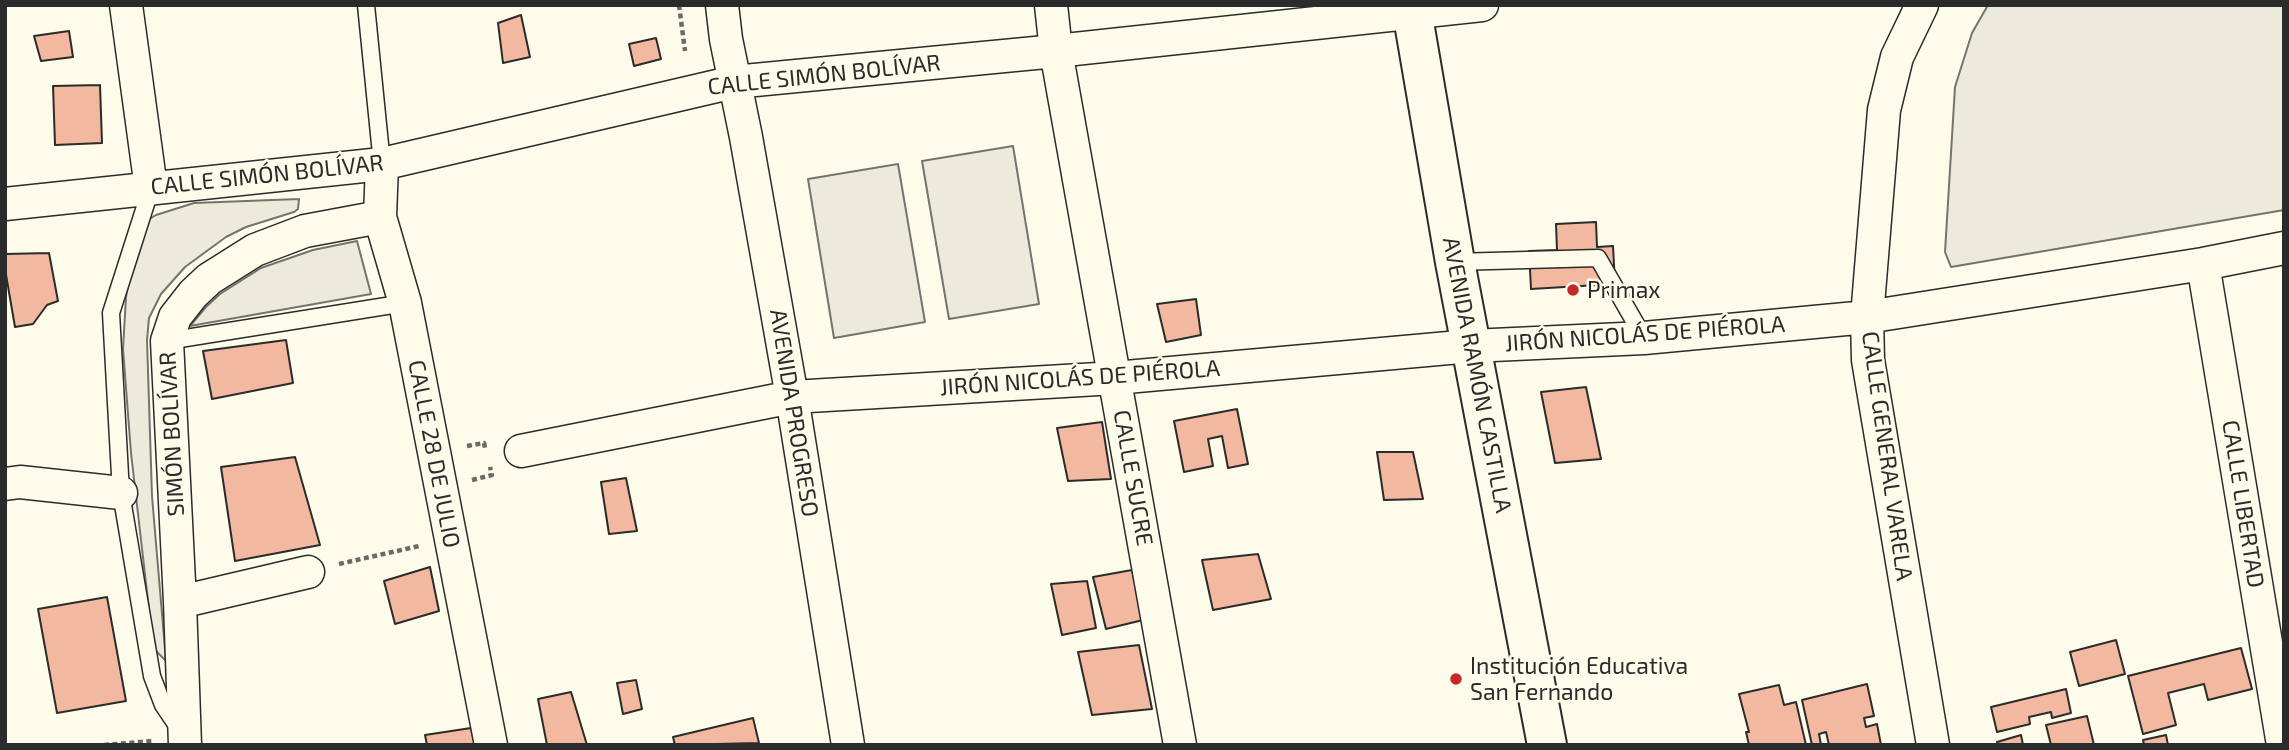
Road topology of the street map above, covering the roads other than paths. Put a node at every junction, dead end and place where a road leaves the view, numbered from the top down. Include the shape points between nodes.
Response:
1 (126, 5) edge
2 (366, 5) edge
3 (722, 5) edge
4 (1051, 5) edge
5 (1482, 5) edge
6 (1922, 5) edge
7 (1412, 9) edge
8 (1056, 51) junction
9 (734, 82) junction
10 (382, 164) junction
11 (151, 188) junction
12 (5, 204) edge
13 (380, 217) junction
14 (2284, 248) edge
15 (1455, 262) junction
16 (2203, 264) junction
17 (405, 303) junction
18 (1867, 317) junction
19 (1644, 338) junction
20 (167, 341) junction
21 (1471, 346) junction
22 (1115, 378) junction
23 (792, 397) junction
24 (521, 451) dead end
25 (5, 484) edge
26 (121, 493) junction
27 (308, 572) road end
28 (180, 602) junction
29 (185, 741) edge
30 (491, 745) edge
31 (848, 745) edge
32 (1180, 745) edge
33 (1547, 745) edge
34 (1933, 745) edge
35 (2283, 745) edge

1 - 11 street
2 - 10 lane
3 - 9 street, AVENIDA PROGRESO
4 - 8 street, CALLE SUCRE
5 - 7 street, CALLE SIMÓN BOLÍVAR
6 - 18 street, CALLE GENERAL VARELA via 1896,57 1884,110
7 - 8 street, CALLE SIMÓN BOLÍVAR
7 - 15 main road, AVENIDA RAMÓN CASTILLA
8 - 9 street, CALLE SIMÓN BOLÍVAR
8 - 22 street, CALLE SUCRE
9 - 10 street, CALLE SIMÓN BOLÍVAR
9 - 23 street, AVENIDA PROGRESO
10 - 11 street, CALLE SIMÓN BOLÍVAR
10 - 13 street, CALLE 28 DE JULIO
11 - 12 street, CALLE SIMÓN BOLÍVAR
11 - 26 lane via 111,313
13 - 17 street, CALLE 28 DE JULIO
13 - 20 street, SIMÓN BOLÍVAR via 305,231 255,250 193,294 175,317
14 - 16 street, JIRÓN NICOLÁS DE PIÉROLA
15 - 19 lane via 1598,258
15 - 21 main road, AVENIDA RAMÓN CASTILLA
16 - 18 street, JIRÓN NICOLÁS DE PIÉROLA
16 - 35 street, CALLE LIBERTAD
17 - 20 lane
17 - 30 street, CALLE 28 DE JULIO
18 - 19 street, JIRÓN NICOLÁS DE PIÉROLA
18 - 34 street, CALLE GENERAL VARELA via 1868,360
19 - 21 street, JIRÓN NICOLÁS DE PIÉROLA
20 - 28 street, SIMÓN BOLÍVAR
21 - 22 street, JIRÓN NICOLÁS DE PIÉROLA
21 - 33 main road, AVENIDA RAMÓN CASTILLA
22 - 23 street, JIRÓN NICOLÁS DE PIÉROLA
22 - 32 street, CALLE SUCRE
23 - 24 street, JIRÓN NICOLÁS DE PIÉROLA
23 - 31 street, AVENIDA PROGRESO
25 - 26 street
26 - 29 lane via 152,676
27 - 28 street
28 - 29 street, SIMÓN BOLÍVAR

